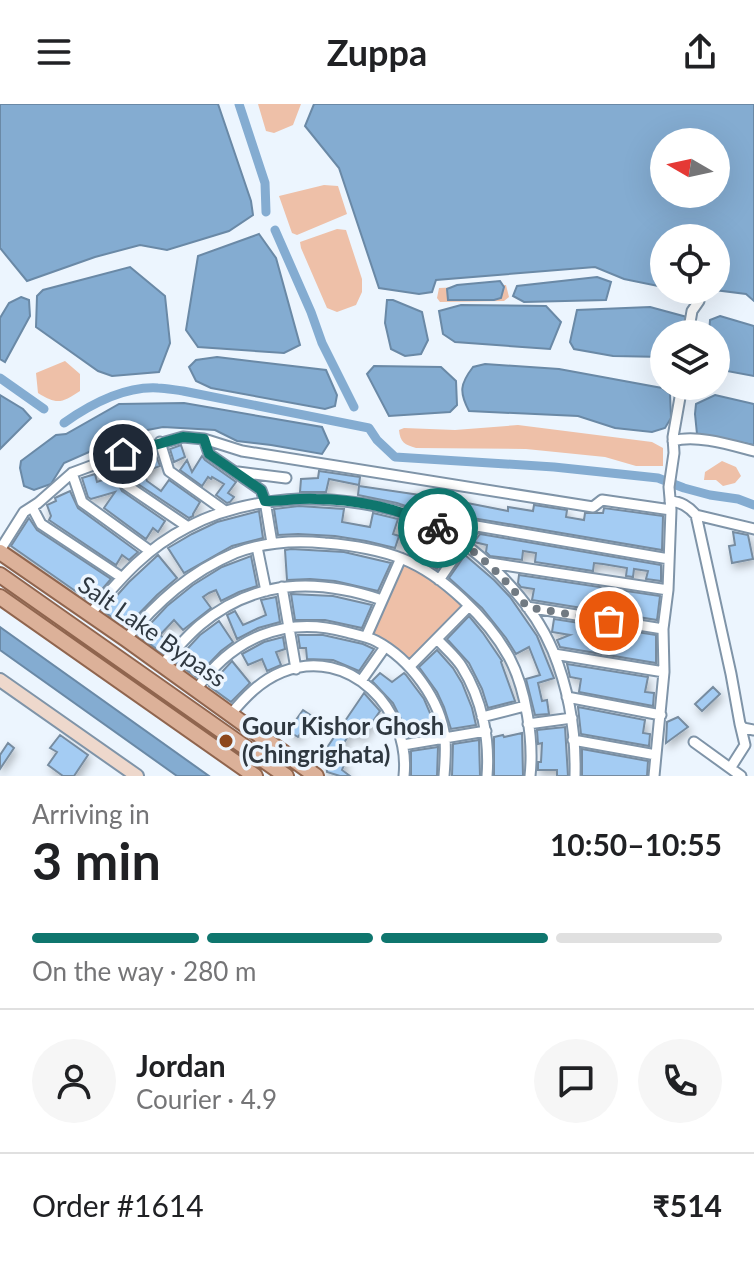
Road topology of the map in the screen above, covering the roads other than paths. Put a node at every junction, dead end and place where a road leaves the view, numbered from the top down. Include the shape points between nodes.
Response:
1 (680, 400) edge
2 (204, 439) junction
3 (673, 441) junction
4 (160, 442) junction
5 (754, 451) edge
6 (115, 457) junction
7 (234, 472) junction
8 (72, 473) junction
9 (286, 478) dead end
10 (265, 501) junction
11 (670, 506) junction
12 (32, 507) junction
13 (225, 511) junction
14 (406, 514) junction
15 (696, 515) junction
16 (476, 526) junction
17 (188, 527) junction
18 (753, 532) edge
19 (272, 543) junction
20 (464, 545) junction
21 (257, 547) junction
22 (0, 551) edge
23 (150, 551) junction
24 (401, 558) junction
25 (669, 559) junction
26 (487, 562) junction
27 (0, 575) edge
28 (121, 577) junction
29 (439, 580) junction
30 (282, 587) junction
31 (668, 590) junction
32 (266, 591) junction
33 (0, 597) edge
34 (382, 600) junction
35 (469, 606) junction
36 (527, 607) junction
37 (90, 614) junction
38 (288, 627) junction
39 (663, 629) junction
40 (366, 637) junction
41 (126, 639) junction
42 (437, 639) junction
43 (385, 647) junction
44 (554, 654) junction
45 (162, 665) junction
46 (410, 666) junction
47 (296, 669) junction
48 (664, 672) junction
49 (0, 680) edge
50 (361, 681) junction
51 (196, 690) junction
52 (567, 697) junction
53 (525, 706) junction
54 (230, 715) junction
55 (661, 715) junction
56 (482, 717) junction
57 (572, 718) junction
58 (528, 724) junction
59 (740, 724) junction
60 (754, 730) edge
61 (486, 731) junction
62 (445, 738) junction
63 (573, 740) junction
64 (694, 742) dead end
65 (403, 745) junction
66 (280, 751) junction
67 (656, 755) junction
68 (270, 765) junction
69 (737, 773) edge
70 (137, 776) edge
71 (255, 776) edge
72 (286, 776) edge
73 (316, 776) edge
74 (404, 776) edge
75 (444, 776) edge
76 (487, 776) edge
77 (530, 776) edge
78 (575, 776) edge
79 (654, 776) edge

1 - 3 street
2 - 4 street
2 - 7 street via 209,454
2 - 11 street via 242,451 593,507 602,500
3 - 5 street via 701,440
3 - 11 street
4 - 6 street
4 - 13 street via 169,471
6 - 8 street
6 - 17 street via 126,485
7 - 9 street
7 - 10 street via 261,490
8 - 12 street
8 - 23 street via 82,502
10 - 13 street
10 - 14 street via 344,500
10 - 19 street
11 - 15 street via 679,502
11 - 25 street
12 - 22 street
12 - 28 street via 41,524
13 - 17 street
14 - 16 street
14 - 20 street
15 - 18 street
15 - 59 street
16 - 20 street
16 - 25 street
17 - 23 street
19 - 21 street
19 - 24 street via 339,544
20 - 26 street
20 - 29 street
21 - 32 street
21 - 41 street via 204,568 174,588
22 - 37 main road, Salt Lake Bypass
23 - 28 street
24 - 29 street
24 - 34 street
25 - 31 street
26 - 31 street
26 - 36 street
27 - 68 main road, Salt Lake Bypass
28 - 37 street
29 - 35 street
30 - 32 street
30 - 34 street via 317,585
30 - 38 street
31 - 39 street
32 - 45 street via 202,623
33 - 71 main road
34 - 40 street
35 - 42 street
35 - 53 street via 509,658
36 - 39 street
36 - 44 street
37 - 41 main road, Salt Lake Bypass
38 - 40 street via 315,626
38 - 47 street
38 - 51 street via 242,644
39 - 48 street
40 - 43 street
41 - 45 main road, Salt Lake Bypass
42 - 46 street
42 - 56 street via 462,667
43 - 46 street
43 - 50 street
44 - 48 street
44 - 52 street
45 - 51 main road, Salt Lake Bypass
46 - 62 street via 432,700
47 - 50 street via 330,668
47 - 54 street via 259,685
48 - 55 street
49 - 70 street
50 - 65 street via 392,713
51 - 54 main road, Salt Lake Bypass
52 - 55 street
52 - 57 street
53 - 56 street
53 - 58 street
54 - 66 main road, Salt Lake Bypass
55 - 67 street
56 - 61 street
57 - 58 street
57 - 63 street
58 - 77 street
59 - 60 street
59 - 69 street via 745,745
61 - 62 street
61 - 76 street
62 - 65 street
62 - 75 street
63 - 67 street
63 - 78 street
64 - 69 street
65 - 74 street
66 - 68 street
66 - 73 main road, Salt Lake Bypass
67 - 79 street
68 - 72 main road, Salt Lake Bypass

